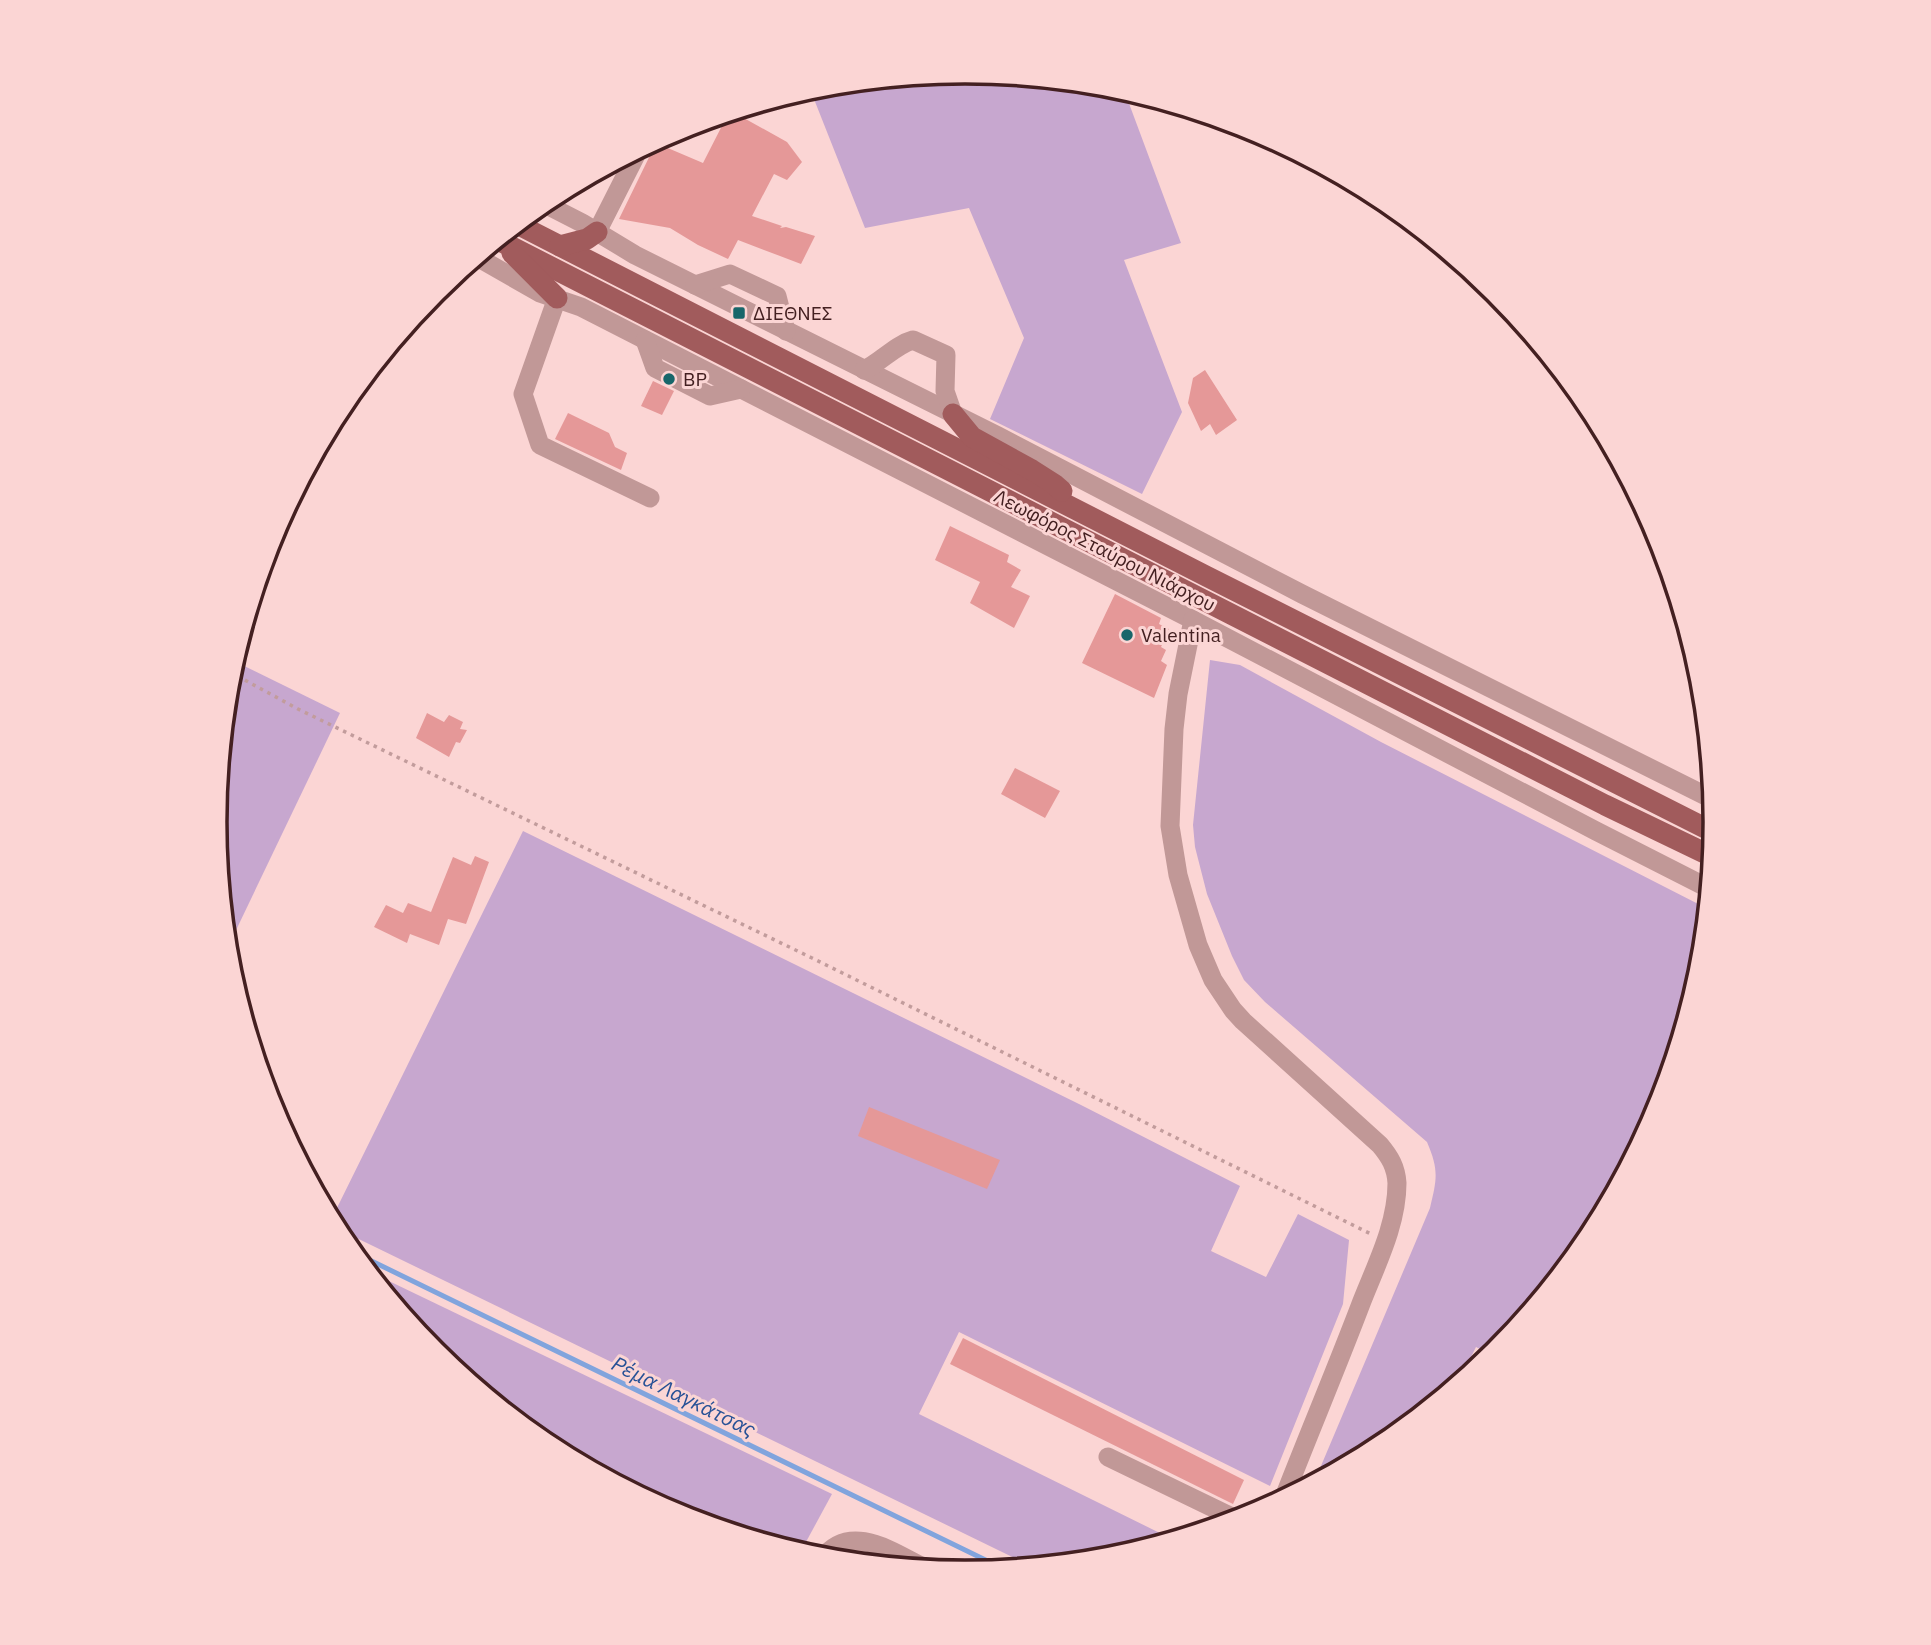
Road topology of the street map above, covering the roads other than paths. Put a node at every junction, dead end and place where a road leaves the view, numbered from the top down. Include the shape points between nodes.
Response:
1 (631, 164) edge
2 (554, 209) edge
3 (527, 229) edge
4 (597, 232) junction
5 (506, 245) edge
6 (504, 246) edge
7 (560, 246) junction
8 (485, 262) edge
9 (695, 285) junction
10 (557, 298) junction
11 (786, 331) junction
12 (864, 370) junction
13 (953, 414) junction
14 (650, 498) dead end
15 (1086, 515) junction
16 (1194, 620) junction
17 (1703, 794) edge
18 (1704, 826) edge
19 (1703, 853) edge
20 (1701, 884) edge
21 (1108, 1457) dead end
22 (1294, 1484) edge
23 (1225, 1514) edge
24 (831, 1549) edge
25 (903, 1558) edge

1 - 4 street
2 - 4 street
3 - 7 main road, Λεωφόρος Σταύρου Νιάρχου
4 - 7 main road
4 - 9 street
5 - 19 main road, Λεωφόρος Σταύρου Νιάρχου
6 - 10 main road
7 - 15 main road, Λεωφόρος Σταύρου Νιάρχου
8 - 10 street
9 - 11 street
9 - 11 street via 730,274 777,296
10 - 14 street via 523,394 540,445
10 - 16 street
11 - 12 street
12 - 13 street
12 - 13 street via 913,340 946,355 945,391
13 - 15 main road via 972,437 1054,484
13 - 17 street
15 - 18 main road, Λεωφόρος Σταύρου Νιάρχου
16 - 20 street
16 - 22 street via 1178,694 1170,826 1198,945 1213,980 1243,1021 1367,1133 1390,1158 1396,1172 1391,1224
21 - 23 street
24 - 25 street via 859,1540

